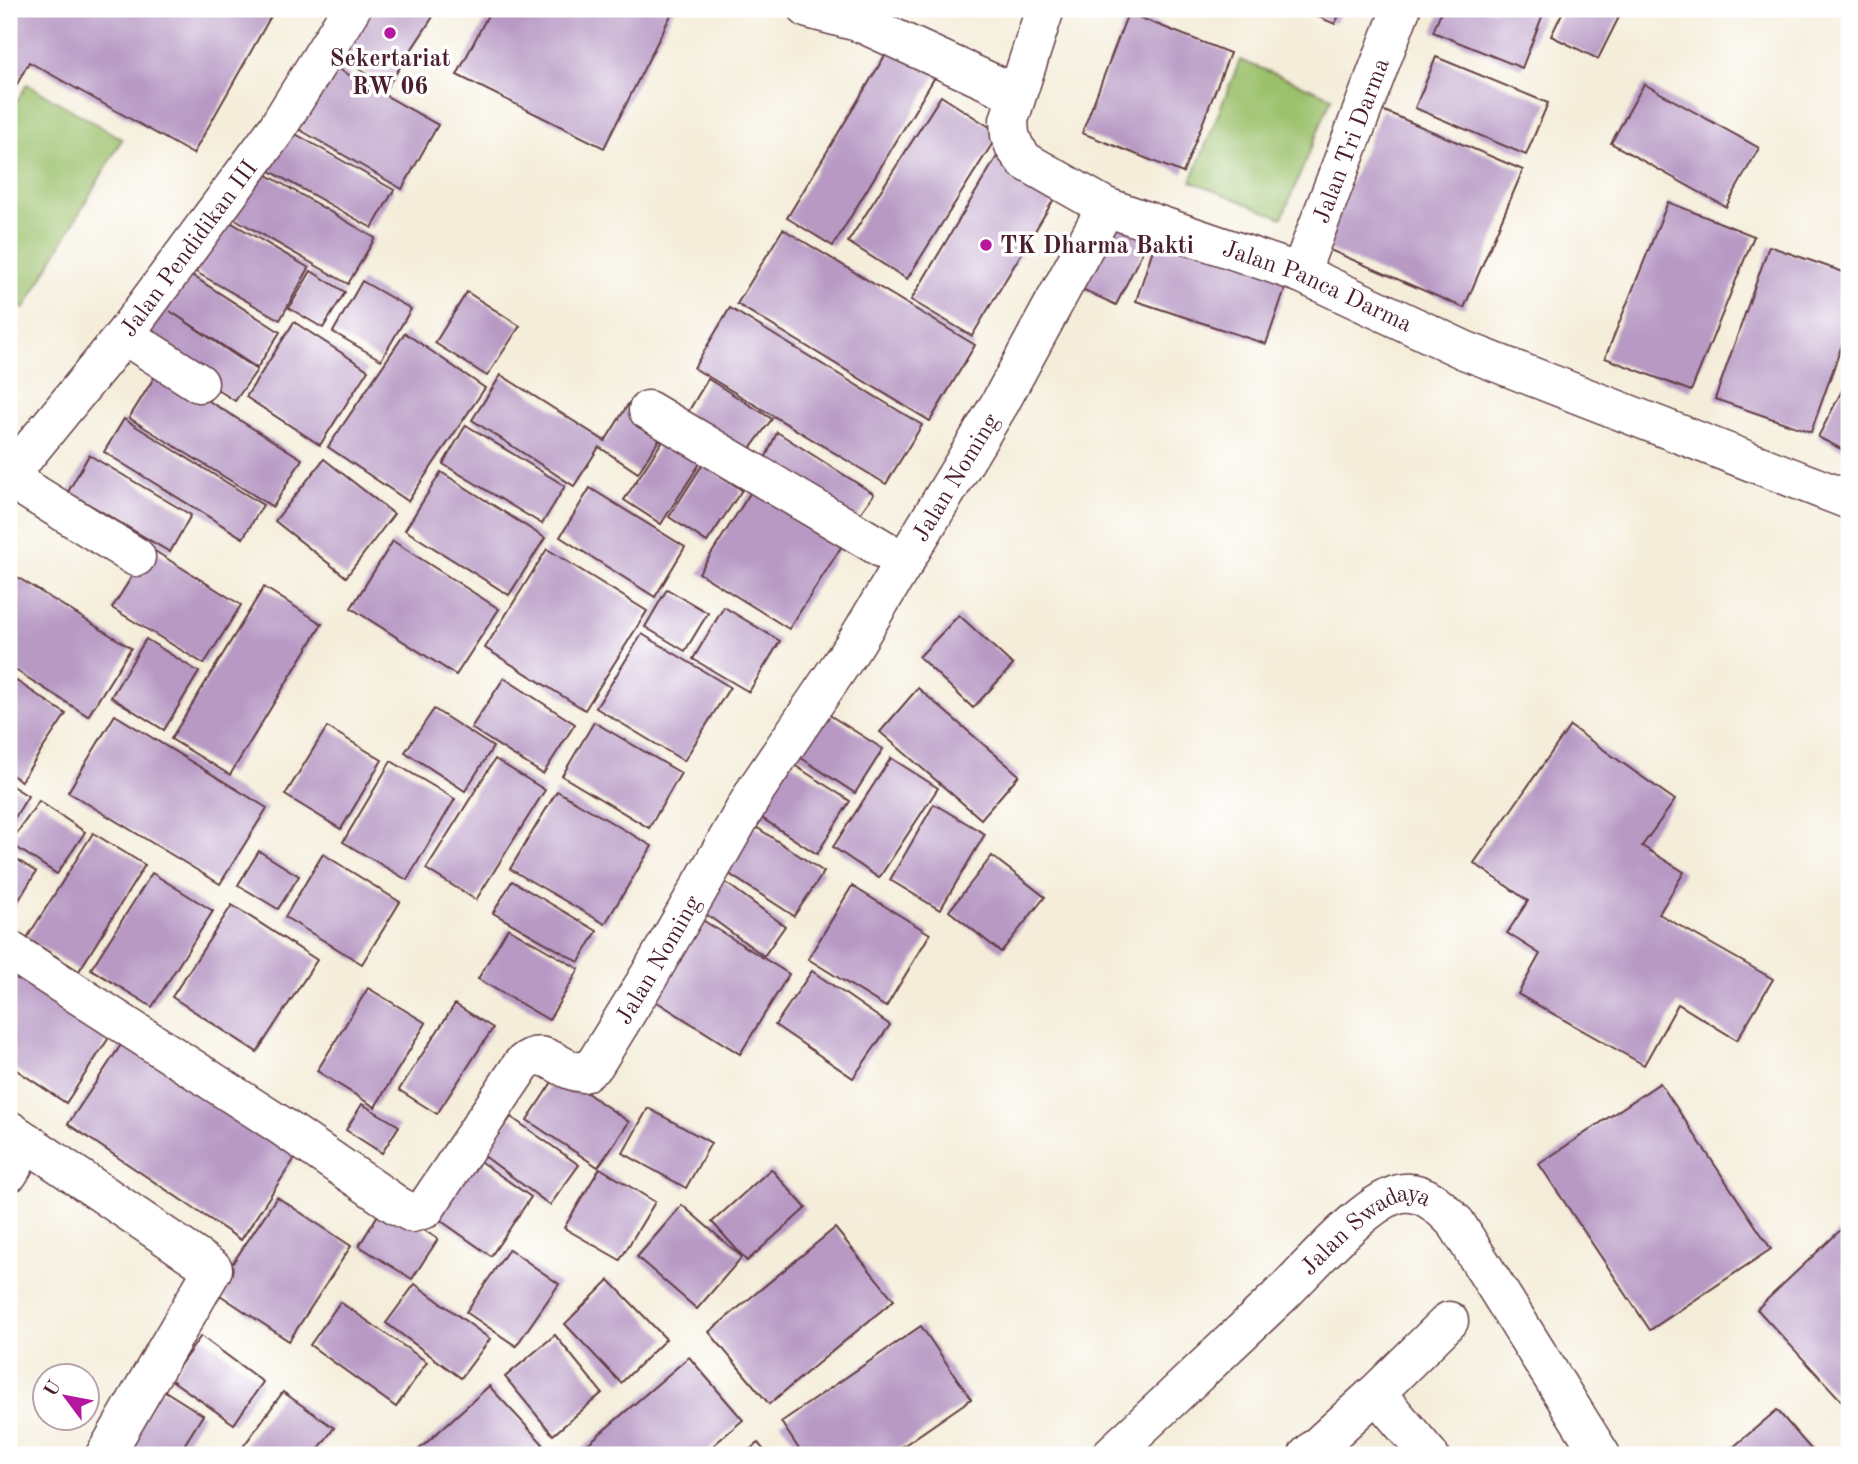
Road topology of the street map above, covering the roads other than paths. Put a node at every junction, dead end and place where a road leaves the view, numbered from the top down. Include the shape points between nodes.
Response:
1 (351, 9) edge
2 (808, 9) edge
3 (1045, 9) edge
4 (1401, 9) edge
5 (1016, 94) junction
6 (1106, 207) junction
7 (1300, 273) junction
8 (124, 335) junction
9 (199, 383) dead end
10 (648, 410) dead end
11 (9, 477) edge
12 (1849, 500) edge
13 (136, 556) dead end
14 (905, 562) junction
15 (9, 950) edge
16 (15, 1148) edge
17 (1449, 1321) dead end
18 (1377, 1393) junction
19 (105, 1455) edge
20 (1111, 1455) edge
21 (1308, 1455) edge
22 (1429, 1455) edge
23 (1601, 1455) edge

1 - 8 street, Jalan Pendidikan III via 276,130
2 - 5 street via 862,23
3 - 5 street, Jalan Panca Darma
4 - 7 street, Jalan Tri Darma
5 - 6 street, Jalan Panca Darma via 1009,120 1015,148 1026,160
6 - 7 street, Jalan Panca Darma
6 - 14 street, Jalan Noming via 1000,403
7 - 12 street, Jalan Panca Darma via 1464,350
8 - 9 street
8 - 11 street, Jalan Pendidikan III
10 - 14 street
11 - 13 street
14 - 15 street, Jalan Noming via 757,788 595,1065 583,1073 571,1072 540,1055 531,1055 425,1209 412,1213 398,1206
16 - 19 street via 213,1269
17 - 18 street
18 - 21 street
18 - 22 street
20 - 23 street, Jalan Swadaya via 1329,1245 1384,1201 1402,1193 1438,1204 1456,1223

